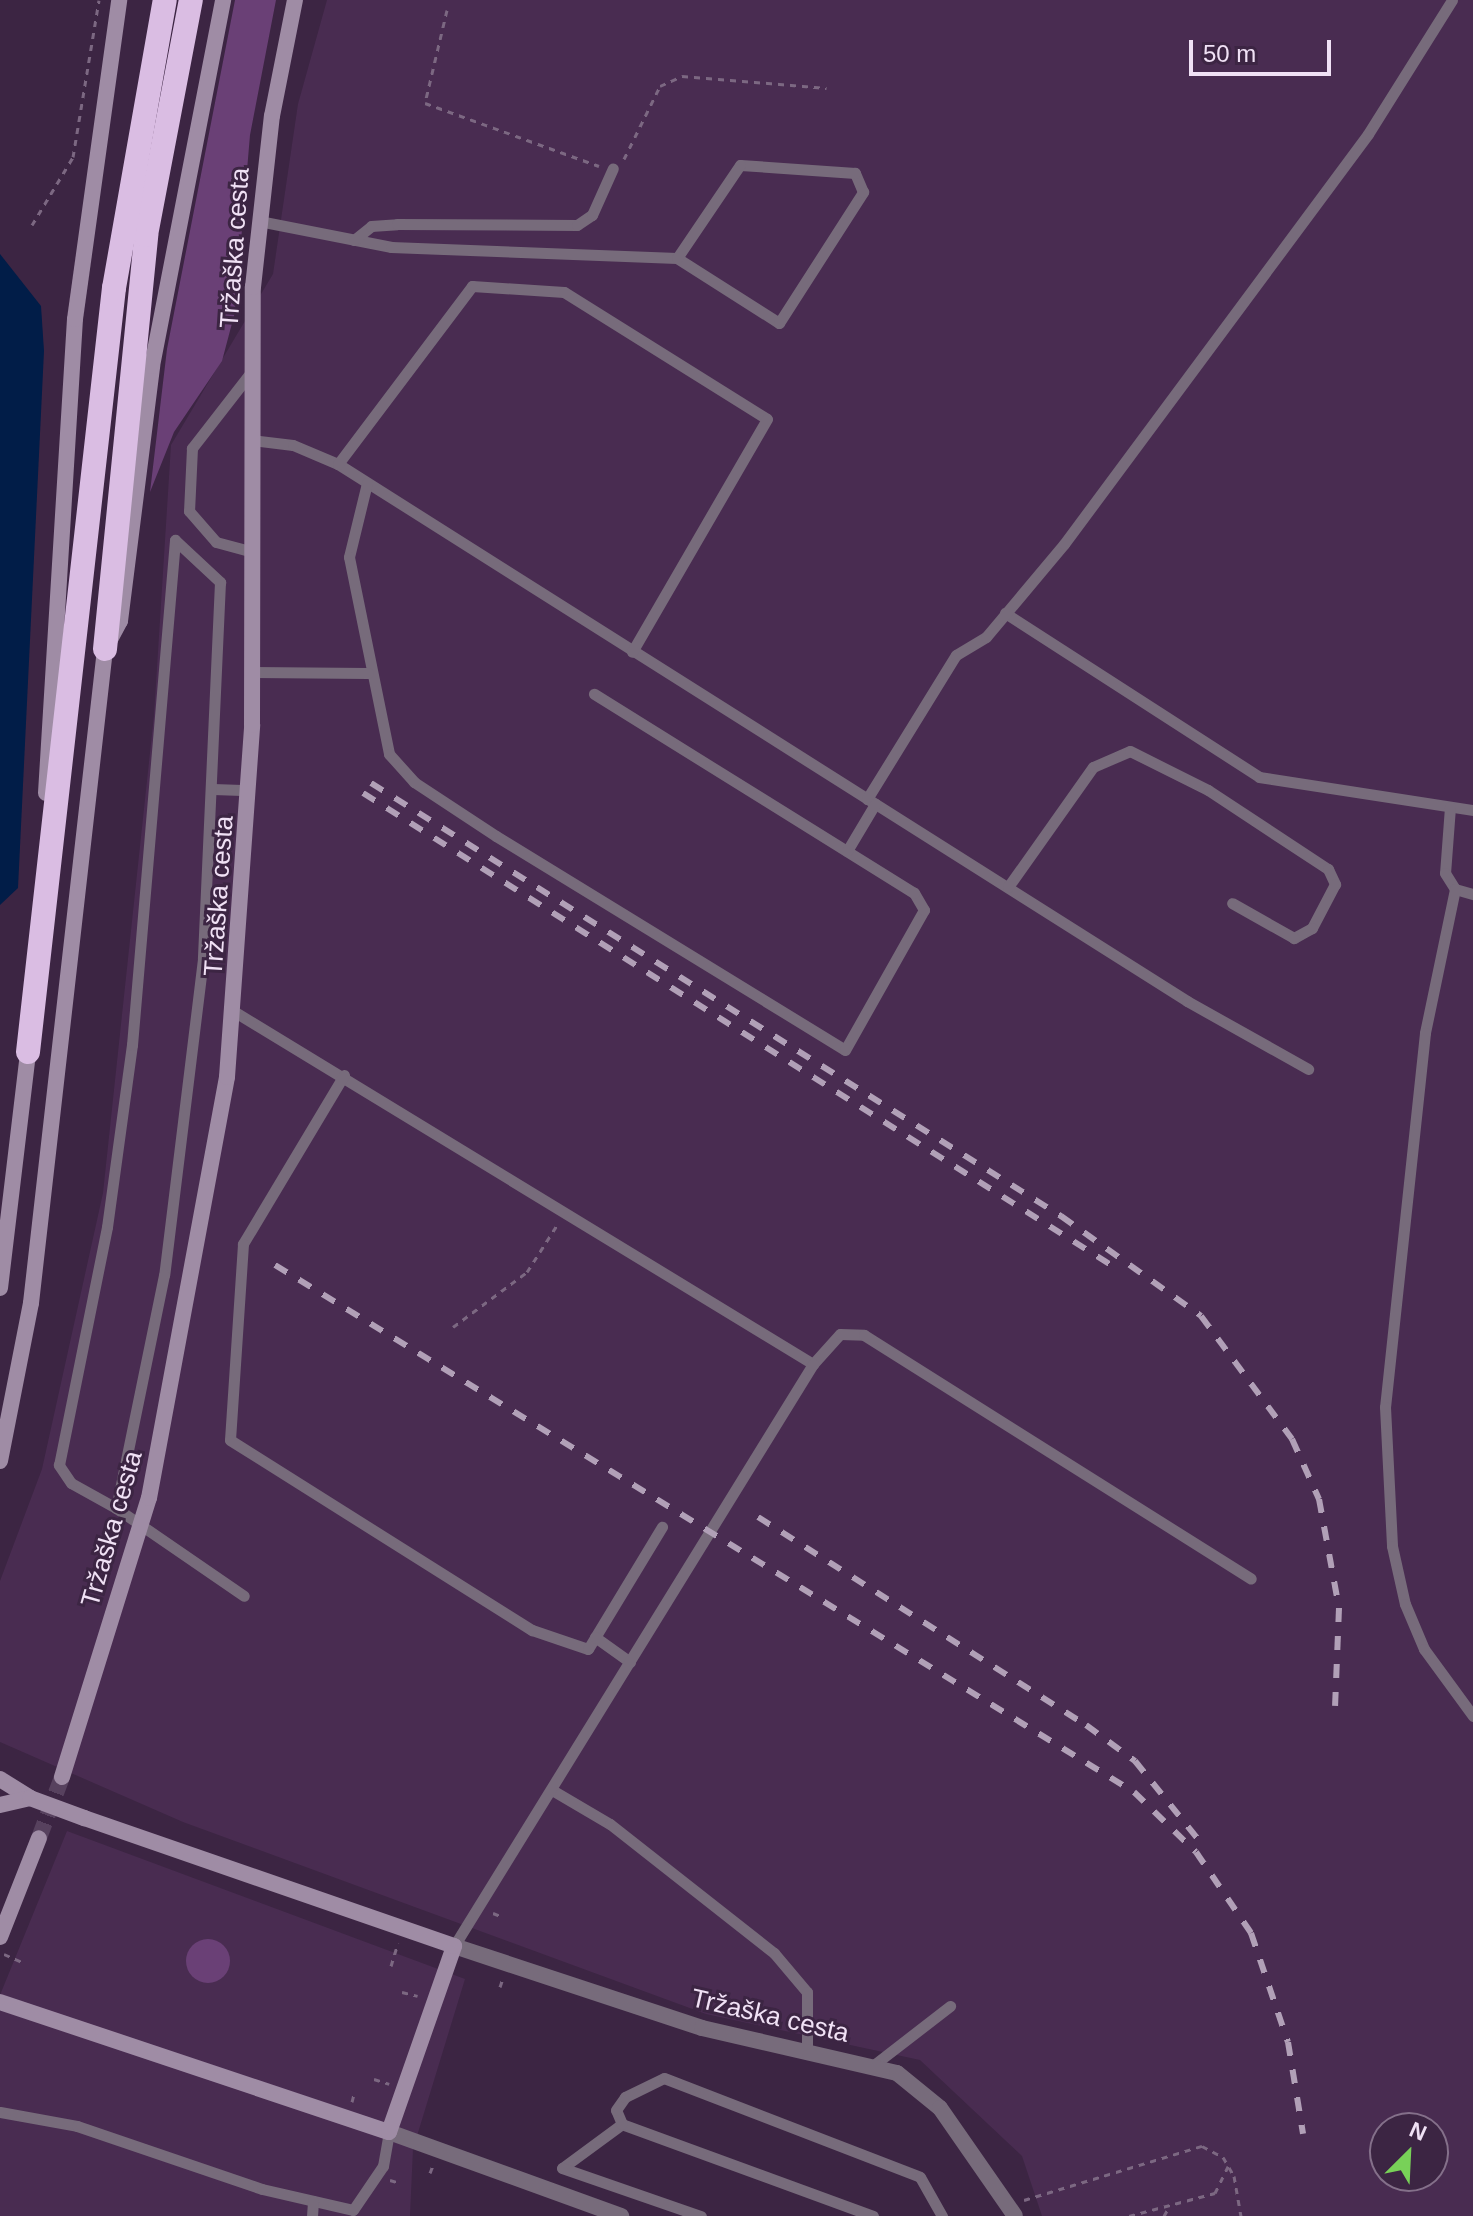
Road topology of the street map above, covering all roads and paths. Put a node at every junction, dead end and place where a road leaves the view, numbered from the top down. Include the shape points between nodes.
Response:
1 (99, 0) edge
2 (119, 0) edge
3 (165, 0) edge
4 (191, 0) edge
5 (223, 0) edge
6 (295, 0) edge
7 (1452, 0) edge
8 (447, 10) dead end
9 (827, 88) dead end
10 (613, 168) junction
11 (259, 221) junction
12 (32, 225) dead end
13 (354, 240) junction
14 (677, 258) junction
15 (252, 371) junction
16 (252, 440) junction
17 (338, 464) junction
18 (367, 483) junction
19 (253, 552) junction
20 (1005, 613) junction
21 (105, 649) junction
22 (632, 652) junction
23 (252, 672) junction
24 (368, 673) junction
25 (594, 694) dead end
26 (213, 789) junction
27 (249, 790) junction
28 (871, 801) junction
29 (1450, 807) junction
30 (1473, 810) edge
31 (847, 851) junction
32 (1008, 887) junction
33 (1455, 889) junction
34 (1473, 894) edge
35 (1232, 903) dead end
36 (235, 1012) junction
37 (28, 1052) junction
38 (1308, 1069) dead end
39 (344, 1075) junction
40 (568, 1209) junction
41 (0, 1288) edge
42 (453, 1327) dead end
43 (813, 1364) junction
44 (0, 1461) edge
45 (116, 1508) junction
46 (141, 1525) junction
47 (662, 1527) dead end
48 (1251, 1579) dead end
49 (244, 1596) dead end
50 (595, 1637) junction
51 (630, 1662) junction
52 (1473, 1716) edge
53 (62, 1777) tunnel mouth
54 (0, 1779) edge
55 (552, 1790) junction
56 (30, 1798) junction
57 (1, 1805) edge
58 (39, 1838) tunnel mouth
59 (0, 1937) edge
60 (454, 1946) junction
61 (0, 1953) edge
62 (22, 1962) dead end
63 (0, 2002) edge
64 (950, 2006) dead end
65 (807, 2051) junction
66 (875, 2064) junction
67 (0, 2112) edge
68 (622, 2124) junction
69 (389, 2132) junction
70 (1228, 2166) junction
71 (313, 2201) junction
72 (1169, 2207) junction
73 (1012, 2211) edge
74 (356, 2213) edge
75 (312, 2216) edge
76 (621, 2216) edge
77 (701, 2216) edge
78 (873, 2216) edge
79 (942, 2216) edge
80 (1129, 2216) edge
81 (1164, 2216) edge
82 (1241, 2216) edge

1 - 12 path via 73,157
2 - 37 street via 75,319
3 - 37 highway via 122,226
4 - 21 highway via 146,235
5 - 21 street, Tržaška cesta via 152,366 120,621
6 - 11 street, Tržaška cesta
7 - 20 lane via 1368,134
8 - 10 path via 425,103
9 - 10 path via 682,76 660,86 627,157
10 - 13 lane via 592,215 577,225 397,224 371,226
11 - 13 lane
11 - 15 street, Tržaška cesta
13 - 14 lane
14 - 14 lane via 740,165 855,173 863,192 779,323
15 - 16 street, Tržaška cesta
15 - 19 lane via 192,448 189,511 216,542
16 - 17 lane via 293,445
16 - 19 street, Tržaška cesta
17 - 18 lane
17 - 22 lane via 472,286 564,292 767,419
18 - 22 lane
18 - 24 lane via 349,557
19 - 23 street, Tržaška cesta
20 - 28 lane via 956,655
20 - 29 lane via 1259,777
21 - 44 street, Tržaška cesta via 31,1303
22 - 28 lane
23 - 24 lane
23 - 27 street, Tržaška cesta
24 - 31 lane via 389,754 414,782 845,1050 924,910 914,893
25 - 31 lane
26 - 27 lane
26 - 45 lane via 196,1061 164,1275
26 - 45 lane via 220,582 175,540 132,1045 107,1227 59,1465 71,1483
27 - 36 street, Tržaška cesta
28 - 31 lane
28 - 32 lane
29 - 30 lane
29 - 33 lane via 1445,873
32 - 35 lane via 1093,767 1130,751 1208,790 1328,869 1335,884 1312,928 1294,938
32 - 38 lane
33 - 34 lane
33 - 52 lane via 1425,1033 1385,1407 1392,1546 1405,1604 1424,1649
36 - 39 lane
36 - 46 street, Tržaška cesta via 207,1211
37 - 41 street
39 - 40 lane
39 - 50 lane via 243,1244 230,1440 532,1630 588,1649
40 - 42 path via 527,1272
40 - 43 lane
43 - 48 lane via 840,1334 864,1335
43 - 51 lane
45 - 46 lane
46 - 49 lane
46 - 53 street, Tržaška cesta
47 - 50 lane
50 - 51 lane
51 - 55 lane
54 - 56 street, Tržaška cesta
55 - 60 lane
55 - 65 lane via 610,1824 774,1953 807,1992
56 - 57 street
56 - 60 street, Tržaška cesta, bridge
58 - 59 street
60 - 65 street, Tržaška cesta via 702,2028
60 - 69 street
61 - 62 path
63 - 69 street
64 - 66 lane
65 - 66 street, Tržaška cesta
66 - 73 street, Tržaška cesta via 924,2089
67 - 71 lane via 77,2126
68 - 77 lane via 562,2168
68 - 78 lane
68 - 79 lane via 616,2110 625,2097 664,2078 920,2177
69 - 74 lane via 383,2166
69 - 76 street
70 - 72 path via 1215,2193
70 - 73 path via 1202,2146 1182,2149
70 - 82 path
71 - 74 lane
71 - 75 lane
72 - 80 path
72 - 81 path

